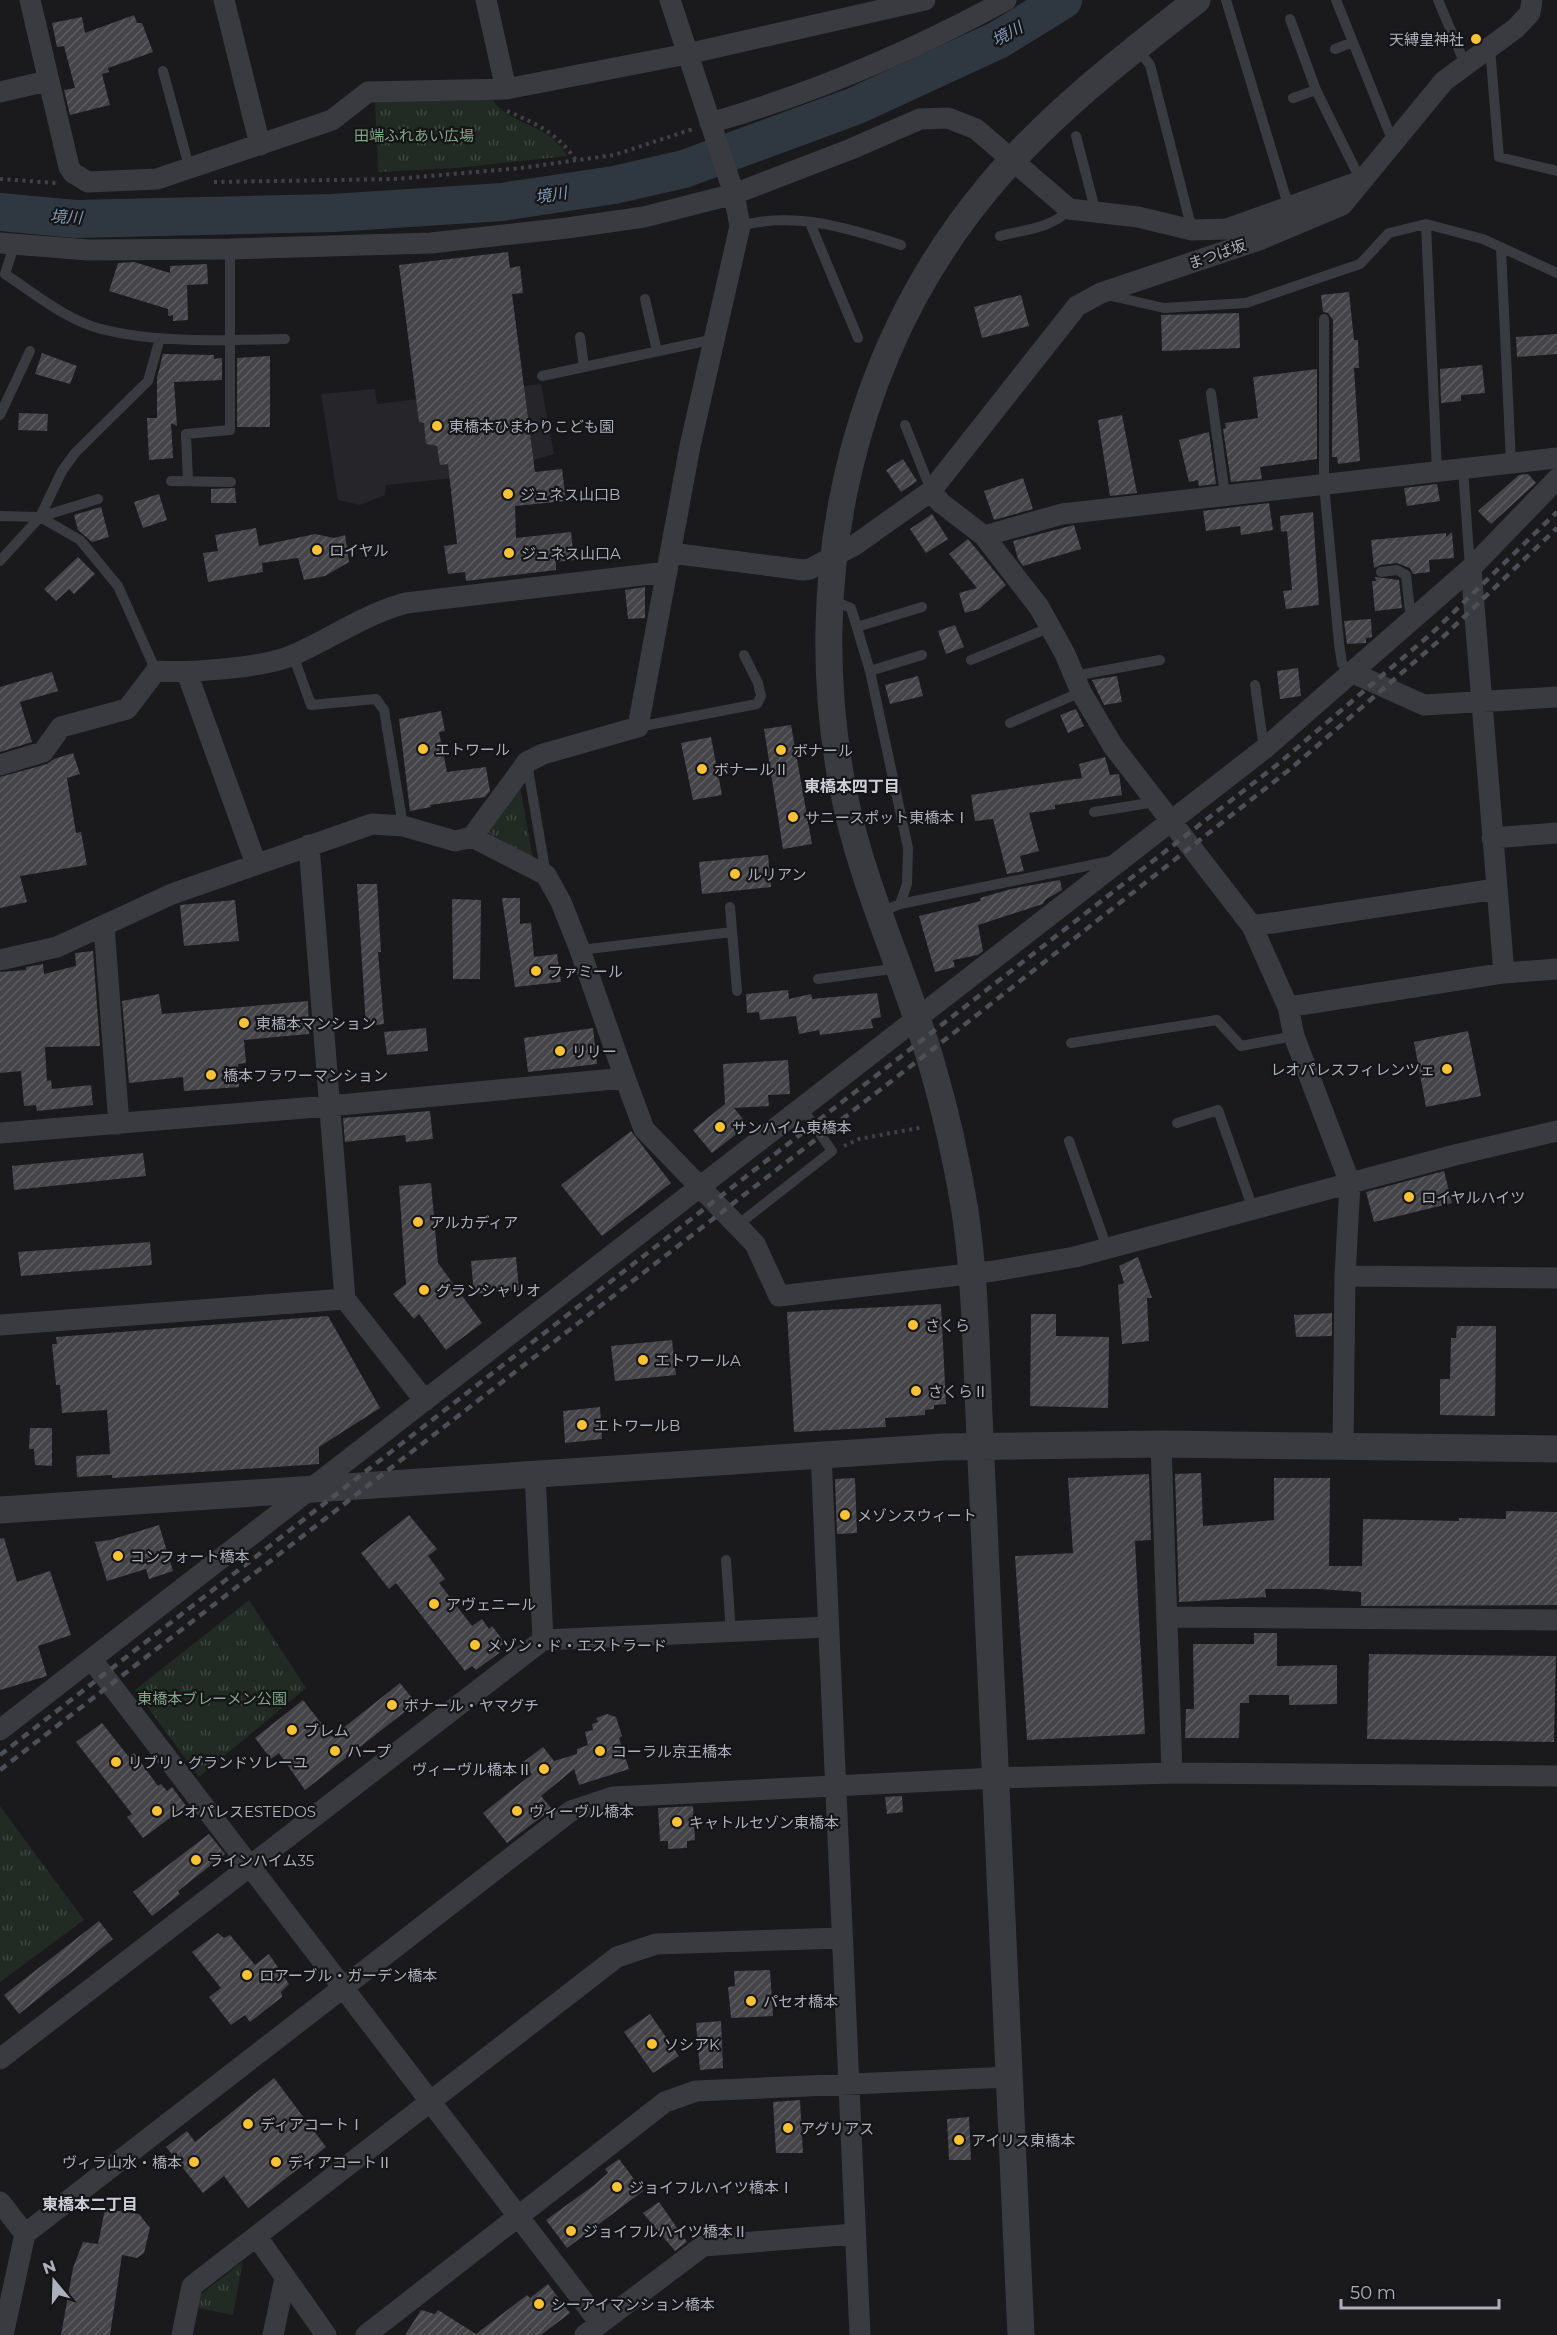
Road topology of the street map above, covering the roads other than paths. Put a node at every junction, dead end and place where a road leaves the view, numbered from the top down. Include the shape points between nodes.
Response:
1 (30, 0) edge
2 (225, 0) edge
3 (486, 0) edge
4 (670, 0) edge
5 (925, 0) edge
6 (1006, 0) edge
7 (1197, 0) edge
8 (1226, 0) edge
9 (1336, 0) edge
10 (1438, 0) edge
11 (1532, 0) edge
12 (1290, 19) dead end
13 (1353, 42) junction
14 (1137, 48) junction
15 (1490, 48) junction
16 (1335, 49) dead end
17 (687, 54) junction
18 (1465, 64) junction
19 (163, 71) dead end
20 (47, 81) junction
21 (498, 90) junction
22 (1316, 90) junction
23 (0, 92) edge
24 (1293, 98) dead end
25 (711, 127) junction
26 (1076, 136) dead end
27 (1393, 142) junction
28 (260, 145) junction
29 (1012, 160) junction
30 (190, 170) junction
31 (1557, 171) edge
32 (1361, 181) junction
33 (732, 189) junction
34 (1069, 208) junction
35 (1289, 208) junction
36 (1096, 213) junction
37 (810, 224) junction
38 (1426, 224) junction
39 (740, 226) junction
40 (1192, 230) junction
41 (1000, 236) dead end
42 (7, 244) edge
43 (902, 245) dead end
44 (1502, 248) junction
45 (230, 249) junction
46 (1557, 273) edge
47 (1101, 293) junction
48 (645, 298) dead end
49 (1324, 319) dead end
50 (580, 337) dead end
51 (160, 338) junction
52 (858, 338) dead end
53 (285, 339) dead end
54 (715, 339) junction
55 (229, 340) junction
56 (30, 351) dead end
57 (657, 351) junction
58 (584, 367) junction
59 (542, 376) dead end
60 (1211, 393) dead end
61 (0, 416) edge
62 (905, 425) dead end
63 (1557, 458) edge
64 (1510, 464) junction
65 (1463, 469) junction
66 (1437, 472) junction
67 (1557, 479) edge
68 (171, 481) dead end
69 (188, 481) junction
70 (231, 482) dead end
71 (1324, 484) junction
72 (931, 491) junction
73 (1225, 495) junction
74 (98, 499) dead end
75 (0, 516) edge
76 (40, 517) junction
77 (984, 536) junction
78 (833, 558) junction
79 (0, 561) edge
80 (669, 562) junction
81 (1470, 568) junction
82 (1382, 572) dead end
83 (829, 598) junction
84 (922, 607) dead end
85 (1412, 620) junction
86 (856, 627) junction
87 (1051, 627) junction
88 (293, 655) junction
89 (744, 655) dead end
90 (922, 655) dead end
91 (971, 660) dead end
92 (1160, 660) dead end
93 (870, 670) junction
94 (156, 671) junction
95 (187, 673) junction
96 (1353, 673) junction
97 (1077, 684) junction
98 (1255, 685) dead end
99 (1557, 697) edge
100 (1481, 700) junction
101 (1010, 723) dead end
102 (638, 727) junction
103 (1264, 749) junction
104 (527, 762) junction
105 (0, 765) edge
106 (1155, 802) junction
107 (1094, 812) dead end
108 (1170, 822) junction
109 (403, 826) junction
110 (1557, 833) edge
111 (472, 837) junction
112 (1492, 838) junction
113 (309, 845) junction
114 (1123, 859) junction
115 (256, 864) junction
116 (546, 875) junction
117 (1496, 889) junction
118 (730, 907) dead end
119 (889, 908) junction
120 (104, 926) junction
121 (1252, 926) junction
122 (732, 932) junction
123 (580, 950) junction
124 (0, 960) edge
125 (899, 968) junction
126 (1557, 969) edge
127 (1504, 973) junction
128 (819, 979) dead end
129 (738, 991) dead end
130 (1288, 1006) junction
131 (918, 1018) junction
132 (1294, 1036) junction
133 (1071, 1043) dead end
134 (625, 1078) junction
135 (330, 1106) junction
136 (802, 1108) junction
137 (1177, 1123) dead end
138 (118, 1124) junction
139 (1557, 1131) edge
140 (0, 1133) edge
141 (1069, 1141) dead end
142 (1350, 1183) junction
143 (700, 1186) junction
144 (1253, 1209) junction
145 (739, 1224) junction
146 (1107, 1248) junction
147 (972, 1274) junction
148 (1345, 1276) junction
149 (1557, 1278) edge
150 (345, 1299) junction
151 (0, 1325) edge
152 (425, 1401) junction
153 (1161, 1444) junction
154 (981, 1445) junction
155 (1344, 1446) junction
156 (1557, 1449) edge
157 (821, 1453) junction
158 (535, 1474) junction
159 (311, 1490) junction
160 (0, 1510) edge
161 (726, 1560) dead end
162 (1167, 1617) junction
163 (1557, 1620) edge
164 (828, 1628) junction
165 (731, 1633) junction
166 (543, 1640) junction
167 (92, 1660) junction
168 (0, 1730) edge
169 (1172, 1773) junction
170 (1557, 1776) edge
171 (996, 1778) junction
172 (836, 1786) junction
173 (249, 1869) junction
174 (842, 1938) junction
175 (342, 1988) junction
176 (0, 2059) edge
177 (1010, 2077) junction
178 (849, 2084) junction
179 (429, 2103) junction
180 (0, 2202) edge
181 (517, 2217) junction
182 (25, 2234) junction
183 (854, 2234) junction
184 (257, 2237) junction
185 (285, 2278) junction
186 (593, 2329) edge
187 (3, 2335) edge
188 (182, 2335) edge
189 (273, 2335) edge
190 (326, 2335) edge
191 (366, 2335) edge
192 (860, 2335) edge
193 (1021, 2335) edge

1 - 20 street
2 - 28 street
3 - 21 street
4 - 17 street
5 - 17 street
6 - 25 street via 858,72
7 - 14 street
8 - 35 lane
9 - 13 lane
10 - 18 lane
11 - 15 street, まつば坂 via 1530,13
12 - 22 lane
13 - 16 lane
13 - 27 lane
14 - 29 street via 1066,106
14 - 40 lane via 1150,65
15 - 18 street, まつば坂
15 - 31 lane via 1499,157
17 - 21 street
17 - 25 street
18 - 27 street, まつば坂 via 1444,81
19 - 30 lane
20 - 23 street
20 - 30 street via 73,173 88,182 157,179
21 - 28 street via 368,92 332,120
22 - 24 lane
22 - 32 lane
25 - 33 street
26 - 36 lane
27 - 32 street, まつば坂
28 - 30 street
29 - 33 street via 976,129 935,117 920,119 851,150
29 - 34 street
29 - 78 street via 934,263 893,339 857,437
32 - 35 street
32 - 47 street, まつば坂 via 1342,205 1259,240
33 - 39 street
33 - 45 street via 644,217 522,233 431,243
34 - 36 street
34 - 41 lane via 1052,223
35 - 40 street via 1227,229
36 - 40 street via 1138,217
37 - 39 lane via 788,218
37 - 43 lane via 851,228
37 - 52 lane
38 - 44 lane
38 - 47 lane via 1389,234 1360,264 1246,303 1164,308
38 - 66 lane
39 - 54 street
42 - 45 street via 88,250
42 - 51 lane via 5,274 59,310 99,329
44 - 46 lane
44 - 64 lane
45 - 55 lane
47 - 72 street, まつば坂 via 1066,317
48 - 57 lane
49 - 71 lane
50 - 58 lane
51 - 55 lane
51 - 76 lane via 148,381 75,453
53 - 55 lane
54 - 57 lane
54 - 80 street
55 - 69 lane via 230,430 186,434
56 - 61 lane
57 - 58 lane
58 - 59 lane
60 - 73 lane
62 - 72 lane
63 - 64 street
64 - 65 street
65 - 66 street
65 - 81 lane
66 - 71 street
67 - 81 street
68 - 69 lane
69 - 70 lane
71 - 73 street
71 - 96 lane via 1342,664
72 - 77 street
72 - 78 street, まつば坂
73 - 77 street via 1062,514
74 - 76 lane
75 - 76 lane
76 - 79 lane
76 - 94 lane via 80,540 118,586
77 - 87 street
78 - 80 street, まつば坂 via 810,569 794,570
78 - 83 street
80 - 88 street, まつば坂 via 406,603 371,614
80 - 102 street
81 - 85 street
81 - 100 street
82 - 85 lane via 1397,570 1406,575
83 - 86 lane via 851,608
83 - 119 street via 829,669 837,753 852,831
84 - 86 lane
85 - 96 street
86 - 93 lane
87 - 91 lane
87 - 97 street
88 - 95 street, まつば坂
88 - 109 lane via 311,705 376,699 384,710
89 - 102 lane via 758,683 761,696 757,704
90 - 93 lane
92 - 97 lane
93 - 119 lane via 908,848 907,884
94 - 95 street, まつば坂
94 - 105 street via 127,709 61,727 43,752
95 - 115 street
96 - 100 street via 1424,705
96 - 103 street
97 - 101 lane
97 - 106 street via 1113,746
98 - 103 lane
99 - 100 street
100 - 112 street
102 - 104 street
103 - 108 street
104 - 111 street
104 - 116 lane
106 - 107 lane
106 - 108 street
108 - 114 street
108 - 121 street
109 - 111 street via 455,841
109 - 113 street via 372,824
110 - 112 street
111 - 116 street
112 - 117 street
113 - 115 street
113 - 135 street
114 - 119 lane
114 - 131 street
115 - 120 street via 172,894
116 - 123 street
117 - 121 street
117 - 127 street
118 - 122 lane
119 - 125 street
120 - 124 street via 45,952
120 - 138 street
121 - 130 street
122 - 123 lane
122 - 129 lane
123 - 134 street
125 - 128 lane
125 - 131 street
126 - 127 street
127 - 130 street
130 - 132 street
131 - 136 street
131 - 147 street via 955,1157
132 - 133 lane via 1241,1046 1217,1020
132 - 142 street
134 - 135 street
134 - 143 street via 644,1129
135 - 138 street
135 - 150 street
136 - 143 street
136 - 145 lane via 832,1151
137 - 144 lane via 1218,1110
138 - 140 street
139 - 142 street
141 - 146 lane
142 - 144 street
142 - 148 street
143 - 145 street
143 - 152 street
144 - 146 street
145 - 147 street via 755,1244 779,1296
146 - 147 street
147 - 154 street
148 - 149 street
148 - 155 street
150 - 151 street
150 - 152 street
152 - 159 street
153 - 154 street
153 - 155 street
153 - 162 street
154 - 157 street
154 - 171 street
155 - 156 street
157 - 158 street
157 - 164 street
158 - 159 street
158 - 166 street
159 - 160 street
159 - 167 street
161 - 165 lane
162 - 163 street
162 - 169 street
164 - 165 street
164 - 172 street
165 - 166 street
166 - 173 street
167 - 168 street
167 - 173 street
169 - 170 street
169 - 171 street
171 - 172 street
171 - 177 street
172 - 174 street
172 - 175 street via 613,1797 571,1811
173 - 175 street
173 - 176 street
174 - 178 street
174 - 179 street via 656,1944 617,1957
175 - 179 street
175 - 182 street
177 - 178 street
177 - 193 street
178 - 181 street via 696,2091 665,2102
178 - 183 street
179 - 181 street
179 - 184 street
180 - 182 street
181 - 186 street
181 - 191 street
182 - 187 street
183 - 186 street via 703,2246
183 - 192 street
184 - 185 street
184 - 188 street via 192,2286
185 - 189 street
185 - 190 street

